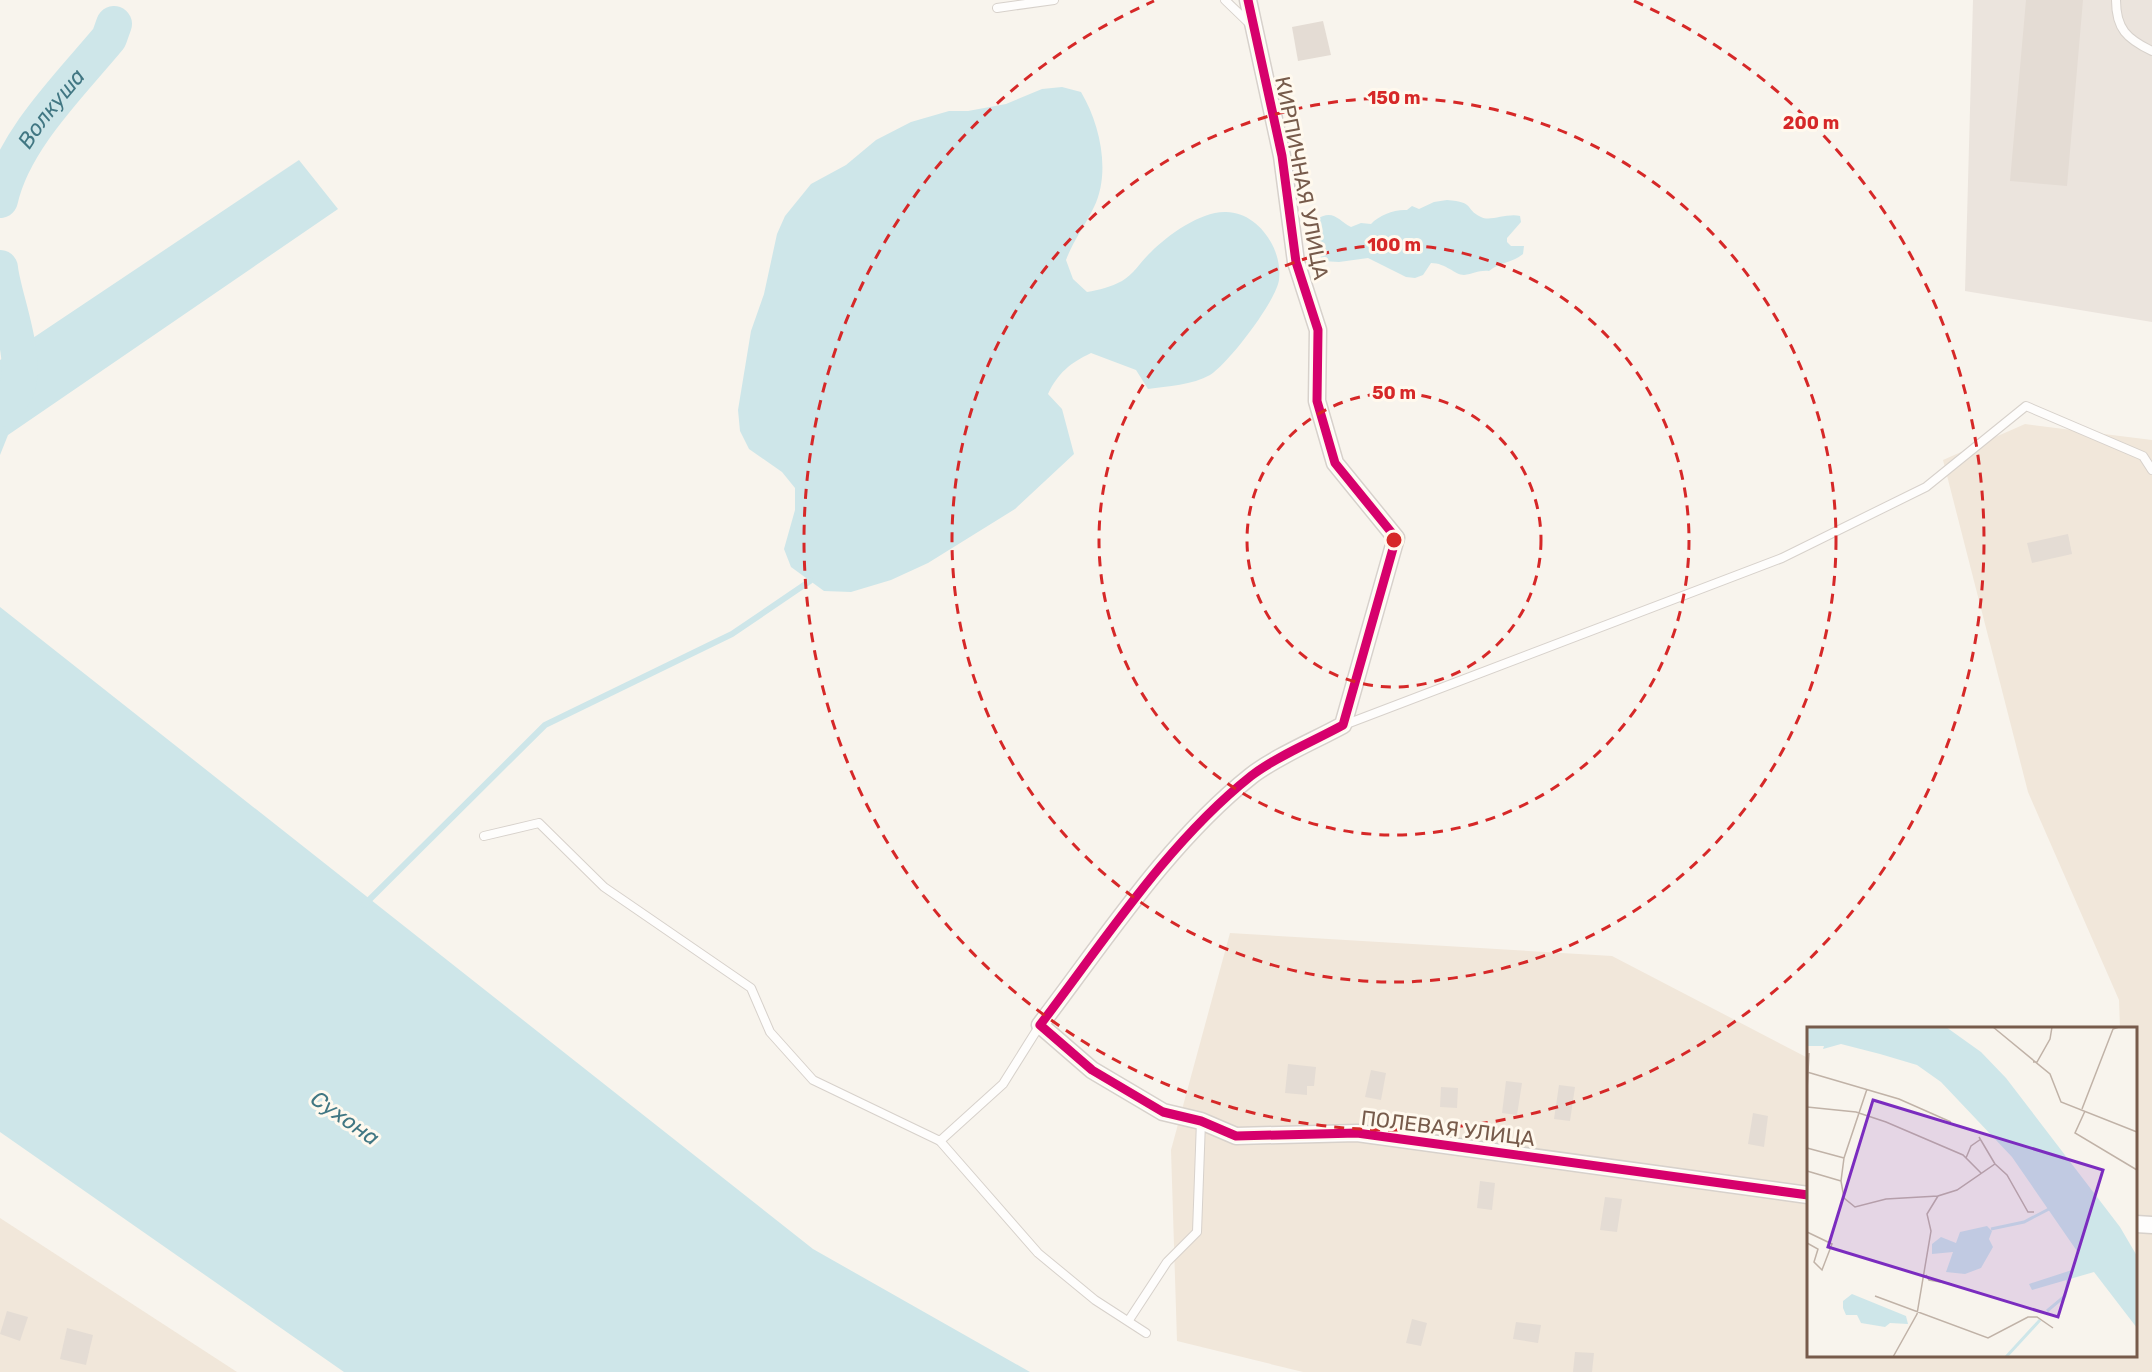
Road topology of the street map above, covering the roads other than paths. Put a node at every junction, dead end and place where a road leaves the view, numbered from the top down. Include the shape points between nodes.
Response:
1 (1054, 0) edge
2 (1225, 0) edge
3 (1248, 0) edge
4 (2116, 0) edge
5 (997, 8) dead end
6 (1254, 28) junction
7 (2152, 51) edge
8 (2152, 470) edge
9 (1343, 725) junction
10 (484, 836) dead end
11 (1040, 1025) junction
12 (1202, 1121) junction
13 (940, 1141) junction
14 (1807, 1195) edge
15 (2137, 1224) edge
16 (2152, 1225) edge
17 (1129, 1320) junction
18 (1146, 1333) dead end

1 - 5 lane
2 - 6 lane
3 - 6 street, КИРПИЧНАЯ УЛИЦА
4 - 7 lane via 2117,22 2123,33
6 - 9 street, КИРПИЧНАЯ УЛИЦА via 1282,156 1296,262 1318,330 1317,401 1335,463 1396,538
8 - 9 lane via 2143,456 2026,406 1926,487 1782,558
9 - 11 street via 1253,774 1201,821
10 - 13 lane via 539,823 604,887 751,988 770,1032 813,1080
11 - 12 street, ПОЛЕВАЯ УЛИЦА via 1092,1070 1163,1112
11 - 13 lane via 1003,1084
12 - 14 street, ПОЛЕВАЯ УЛИЦА via 1236,1136 1357,1133
12 - 17 lane via 1197,1232 1167,1262
13 - 17 lane via 1038,1253 1095,1300
15 - 16 street
17 - 18 lane

